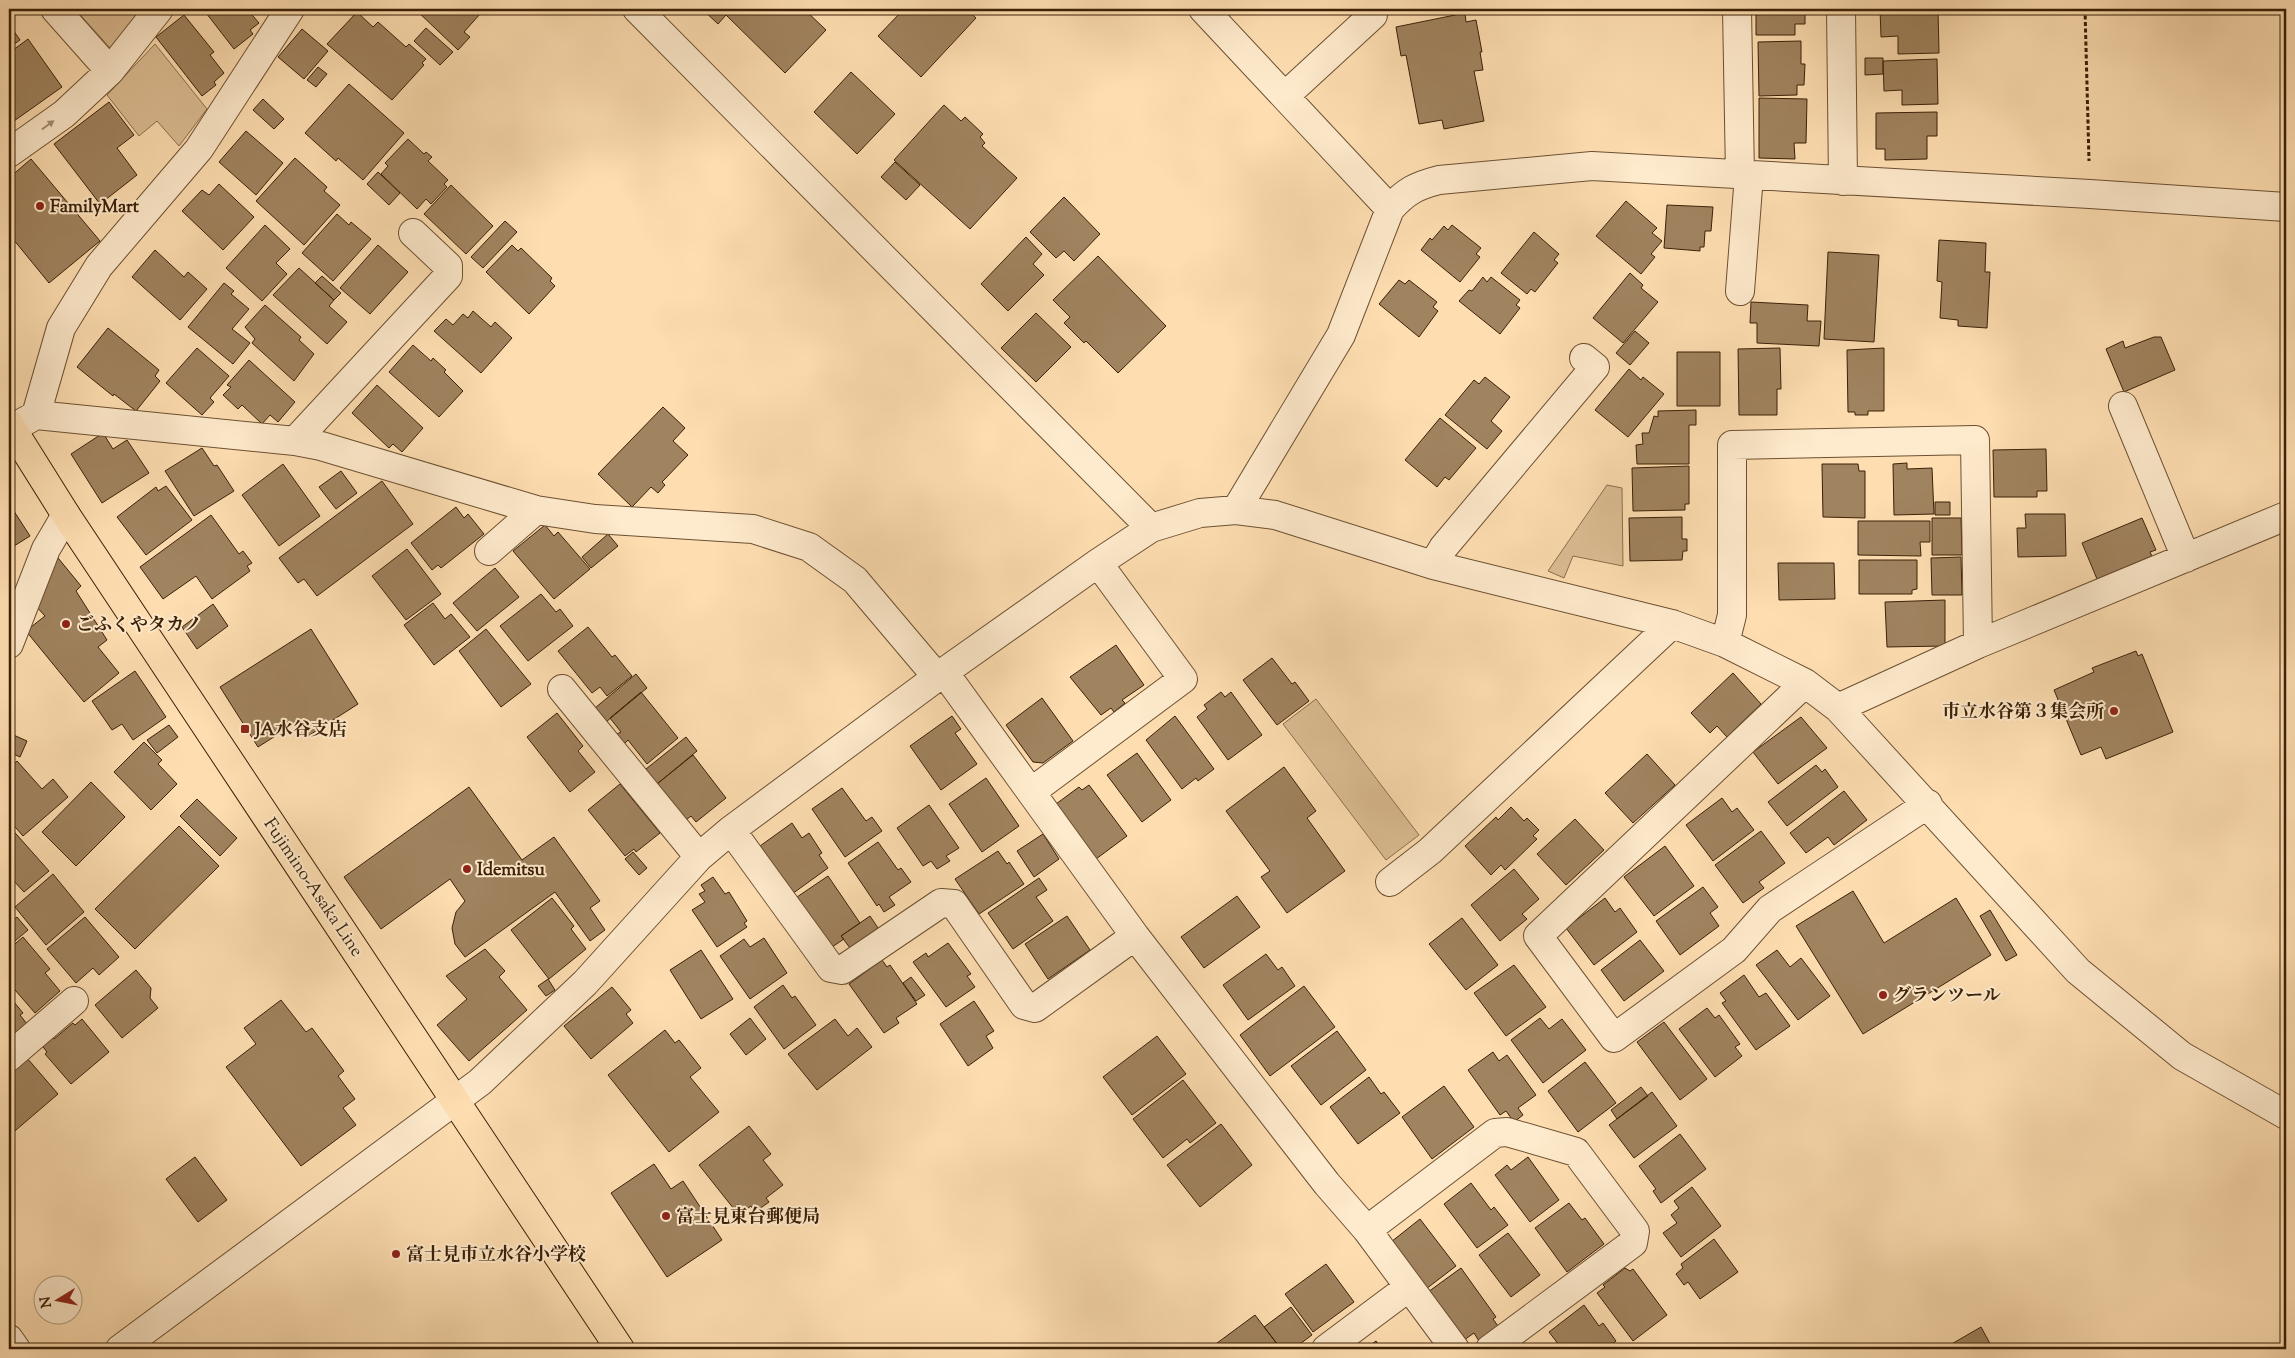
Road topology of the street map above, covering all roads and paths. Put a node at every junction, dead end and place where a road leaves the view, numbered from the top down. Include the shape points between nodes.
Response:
1 (54, 9) edge
2 (159, 9) edge
3 (290, 9) edge
4 (636, 9) edge
5 (1203, 9) edge
6 (1737, 9) edge
7 (1841, 9) edge
8 (2085, 9) edge
9 (1373, 15) dead end
10 (110, 71) junction
11 (1285, 96) junction
12 (10, 149) edge
13 (1744, 175) junction
14 (1843, 181) junction
15 (2090, 194) junction
16 (2286, 207) edge
17 (1390, 209) junction
18 (413, 233) dead end
19 (1740, 292) dead end
20 (1584, 358) dead end
21 (2123, 406) dead end
22 (36, 415) junction
23 (10, 426) edge
24 (295, 440) junction
25 (536, 510) junction
26 (1236, 510) junction
27 (66, 515) junction
28 (2286, 516) edge
29 (1151, 528) junction
30 (488, 551) dead end
31 (2186, 558) junction
32 (1098, 563) junction
33 (1433, 565) junction
34 (1672, 624) junction
35 (1725, 643) junction
36 (9, 644) edge
37 (1978, 644) junction
38 (941, 674) junction
39 (1805, 683) junction
40 (562, 689) dead end
41 (1838, 708) junction
42 (1031, 792) junction
43 (1928, 804) junction
44 (731, 830) junction
45 (699, 858) junction
46 (1390, 882) dead end
47 (1135, 936) junction
48 (74, 1001) dead end
49 (9, 1057) edge
50 (455, 1100) junction
51 (2286, 1115) edge
52 (1366, 1230) junction
53 (1409, 1288) junction
54 (9, 1339) edge
55 (16, 1349) edge
56 (120, 1349) edge
57 (620, 1349) edge
58 (1326, 1349) edge
59 (1455, 1349) edge
60 (1490, 1349) edge

1 - 10 street
2 - 10 street
3 - 22 street via 199,149 99,266 61,328
4 - 29 street
5 - 11 street
6 - 13 street
7 - 14 street
8 - 15 path
9 - 11 street
12 -> 10 street via 64,114
11 - 17 street
13 - 14 street
13 - 17 street via 1592,166 1439,180 1403,194
13 - 19 street
14 - 15 street
15 - 16 street
17 - 26 street via 1341,335
18 - 24 street via 448,266 448,276
20 - 33 street via 1595,367 1443,548
21 - 31 street
22 - 23 street
22 - 24 street
23 - 27 main road, Fujimino-Asaka Line
24 - 25 street
25 - 30 street
25 - 38 street via 595,519 753,529 809,547 855,580
26 - 29 street via 1200,513
26 - 33 street via 1275,515
27 - 36 street via 46,549
27 - 50 main road, Fujimino-Asaka Line
28 - 31 street
29 - 32 street
31 - 37 street
32 - 38 street
32 - 42 street via 1183,679
33 - 34 street
34 - 35 street
34 - 46 street via 1430,851
35 - 37 street via 1732,615 1732,445 1975,440
35 - 39 street
37 - 41 street
38 - 42 street
38 - 44 street
39 - 41 street
39 - 43 street via 1538,936 1614,1038 1734,950 1770,908
40 - 45 street
41 - 43 street
42 - 47 street
43 - 51 street via 2078,971 2182,1056
44 - 45 street
44 - 47 street via 831,968 842,970 941,903 954,904 1024,1005 1035,1008
45 - 50 street via 585,983 480,1082
47 - 52 street
48 - 49 street
50 - 56 street
50 - 57 main road, Fujimino-Asaka Line
52 - 53 street
52 - 60 street via 1495,1133 1507,1132 1576,1152 1635,1231 1633,1243
53 - 58 street
53 - 59 street
54 - 55 street

